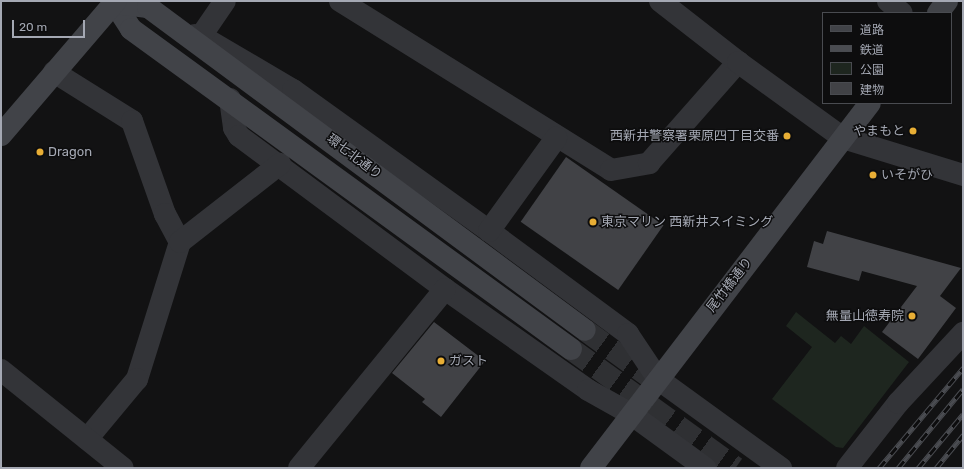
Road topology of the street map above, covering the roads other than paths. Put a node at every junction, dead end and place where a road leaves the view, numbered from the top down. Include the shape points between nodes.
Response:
1 (225, 1) edge
2 (340, 1) edge
3 (660, 1) edge
4 (888, 1) edge
5 (947, 1) edge
6 (115, 2) edge
7 (901, 12) edge
8 (939, 12) edge
9 (194, 35) junction
10 (738, 62) junction
11 (54, 72) junction
12 (230, 99) junction
13 (869, 104) edge
14 (1, 134) edge
15 (556, 138) junction
16 (843, 138) junction
17 (280, 164) junction
18 (963, 175) edge
19 (489, 231) junction
20 (180, 242) junction
21 (445, 289) junction
22 (585, 330) tunnel mouth
23 (963, 333) edge
24 (571, 349) tunnel mouth
25 (1, 370) edge
26 (658, 380) junction
27 (631, 414) junction
28 (87, 439) junction
29 (123, 468) edge
30 (299, 468) edge
31 (591, 468) edge
32 (705, 468) edge
33 (781, 468) edge
34 (847, 468) edge

1 - 9 street
2 - 15 street
3 - 10 street
4 - 7 street
5 - 8 street
6 - 9 street, 環七北通り via 148,7
6 - 11 street
6 - 12 street, 環七北通り via 131,29
9 - 19 street via 293,90
9 - 22 street, 環七北通り
10 - 15 street via 648,163 611,170
10 - 16 street
11 - 14 street
11 - 20 street via 132,120 165,214
12 - 17 street via 234,128 239,136
12 - 24 street, 環七北通り
13 - 16 street, 尾竹橋通り
15 - 19 street
16 - 18 street
16 - 26 street, 尾竹橋通り
17 - 20 street
17 - 21 street
19 - 26 street via 628,334
20 - 28 street via 137,379
21 - 27 street via 588,390
21 - 30 street
23 - 34 street via 898,403
25 - 28 street
26 - 27 street, 尾竹橋通り
26 - 33 street
27 - 31 street, 尾竹橋通り
27 - 32 street
28 - 29 street

